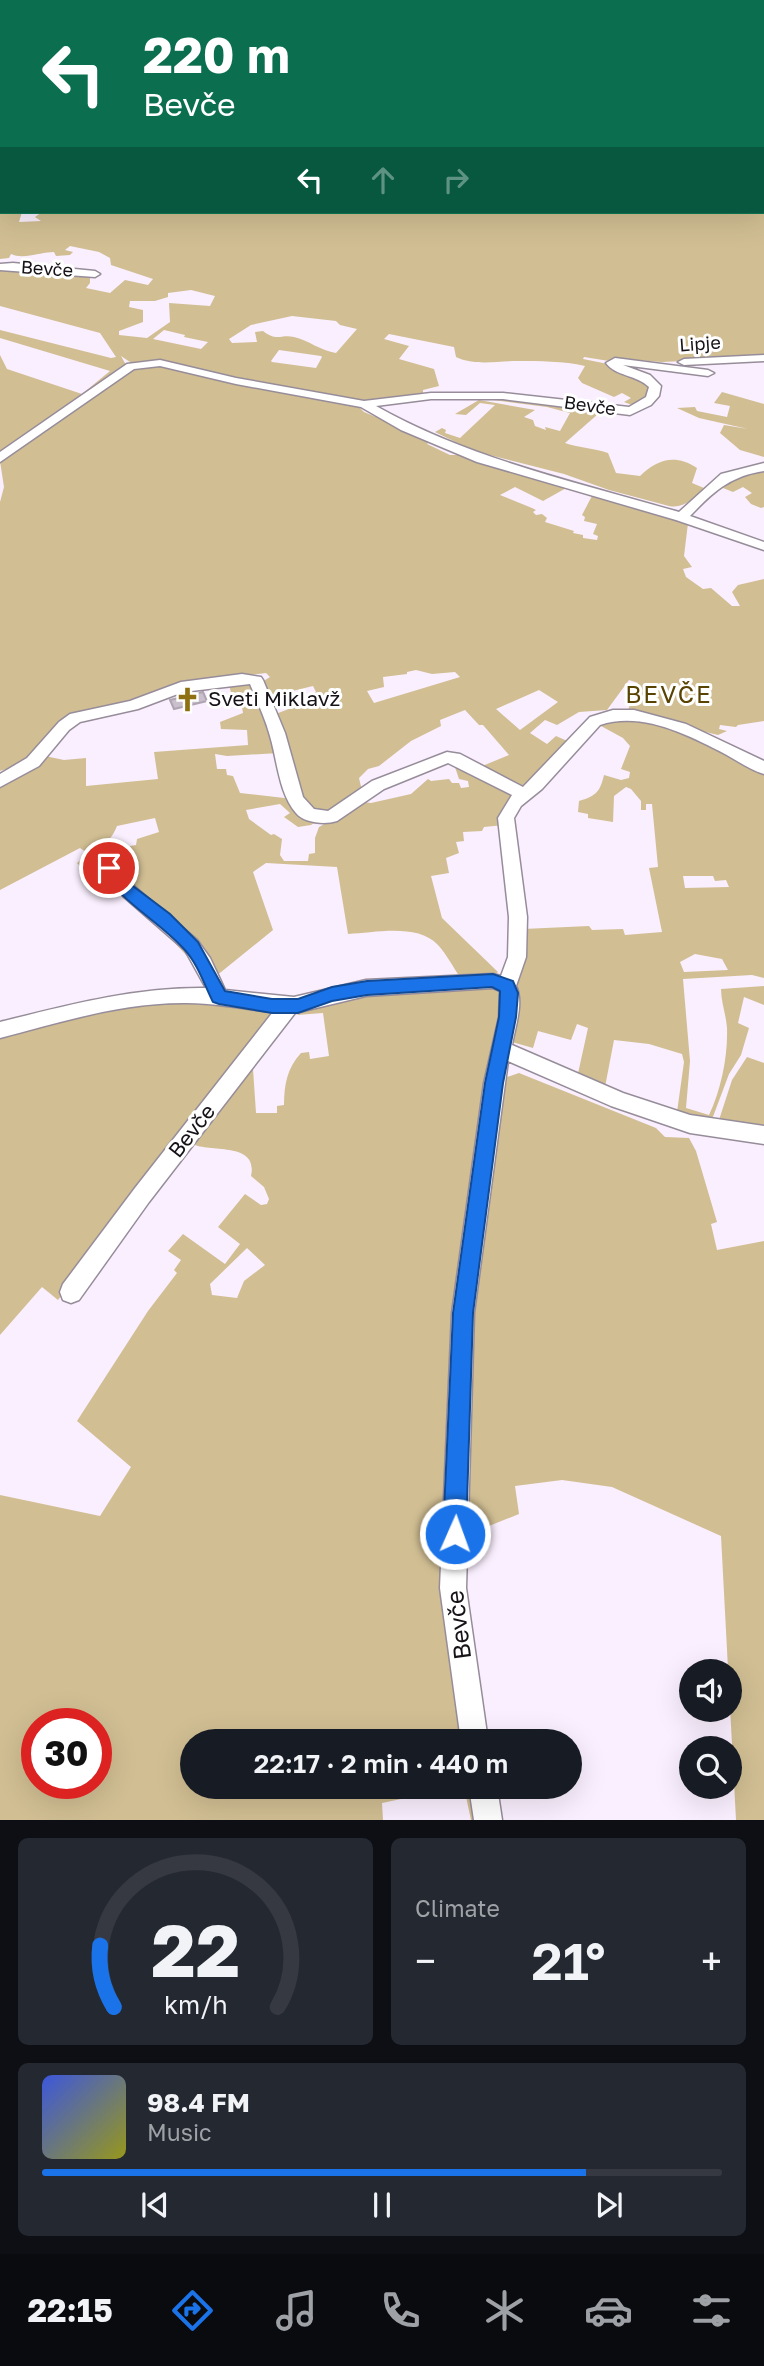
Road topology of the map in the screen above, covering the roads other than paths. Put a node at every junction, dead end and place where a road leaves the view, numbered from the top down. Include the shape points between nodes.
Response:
1 (0, 267) edge
2 (94, 274) dead end
3 (764, 358) edge
4 (639, 362) junction
5 (708, 373) dead end
6 (364, 404) junction
7 (0, 458) edge
8 (764, 467) edge
9 (681, 517) junction
10 (764, 546) edge
11 (764, 768) edge
12 (0, 781) edge
13 (524, 794) junction
14 (104, 851) dead end
15 (507, 986) junction
16 (219, 998) junction
17 (290, 1006) junction
18 (0, 1030) edge
19 (503, 1050) junction
20 (764, 1135) edge
21 (71, 1292) dead end
22 (473, 1729) edge
23 (485, 1799) edge
24 (488, 1820) edge

1 - 2 street, Bevče
3 - 4 street, Lipje
4 - 5 street, Bevče
4 - 6 street, Bevče via 612,363 652,380 655,386 646,405 630,411 503,396 431,396
6 - 7 street via 144,363 131,366
6 - 9 street via 481,459
8 - 9 street via 737,470 722,478
9 - 10 street
11 - 13 street, Bevče via 716,742 665,723 614,714 595,721
12 - 13 street via 40,756 75,718 133,705 181,687 242,679 256,680 295,797 310,815 331,817 378,785 447,757
13 - 15 street, Bevče via 506,818 518,917 517,957
14 - 16 street via 120,884 192,947
15 - 17 street via 493,981 367,988
15 - 19 street, Bevče
16 - 17 street
16 - 18 street via 171,996 79,1010
17 - 21 street, Bevče
19 - 20 street via 606,1095 690,1124
19 - 22 street, Bevče via 494,1083 463,1313 453,1588
23 - 24 street

